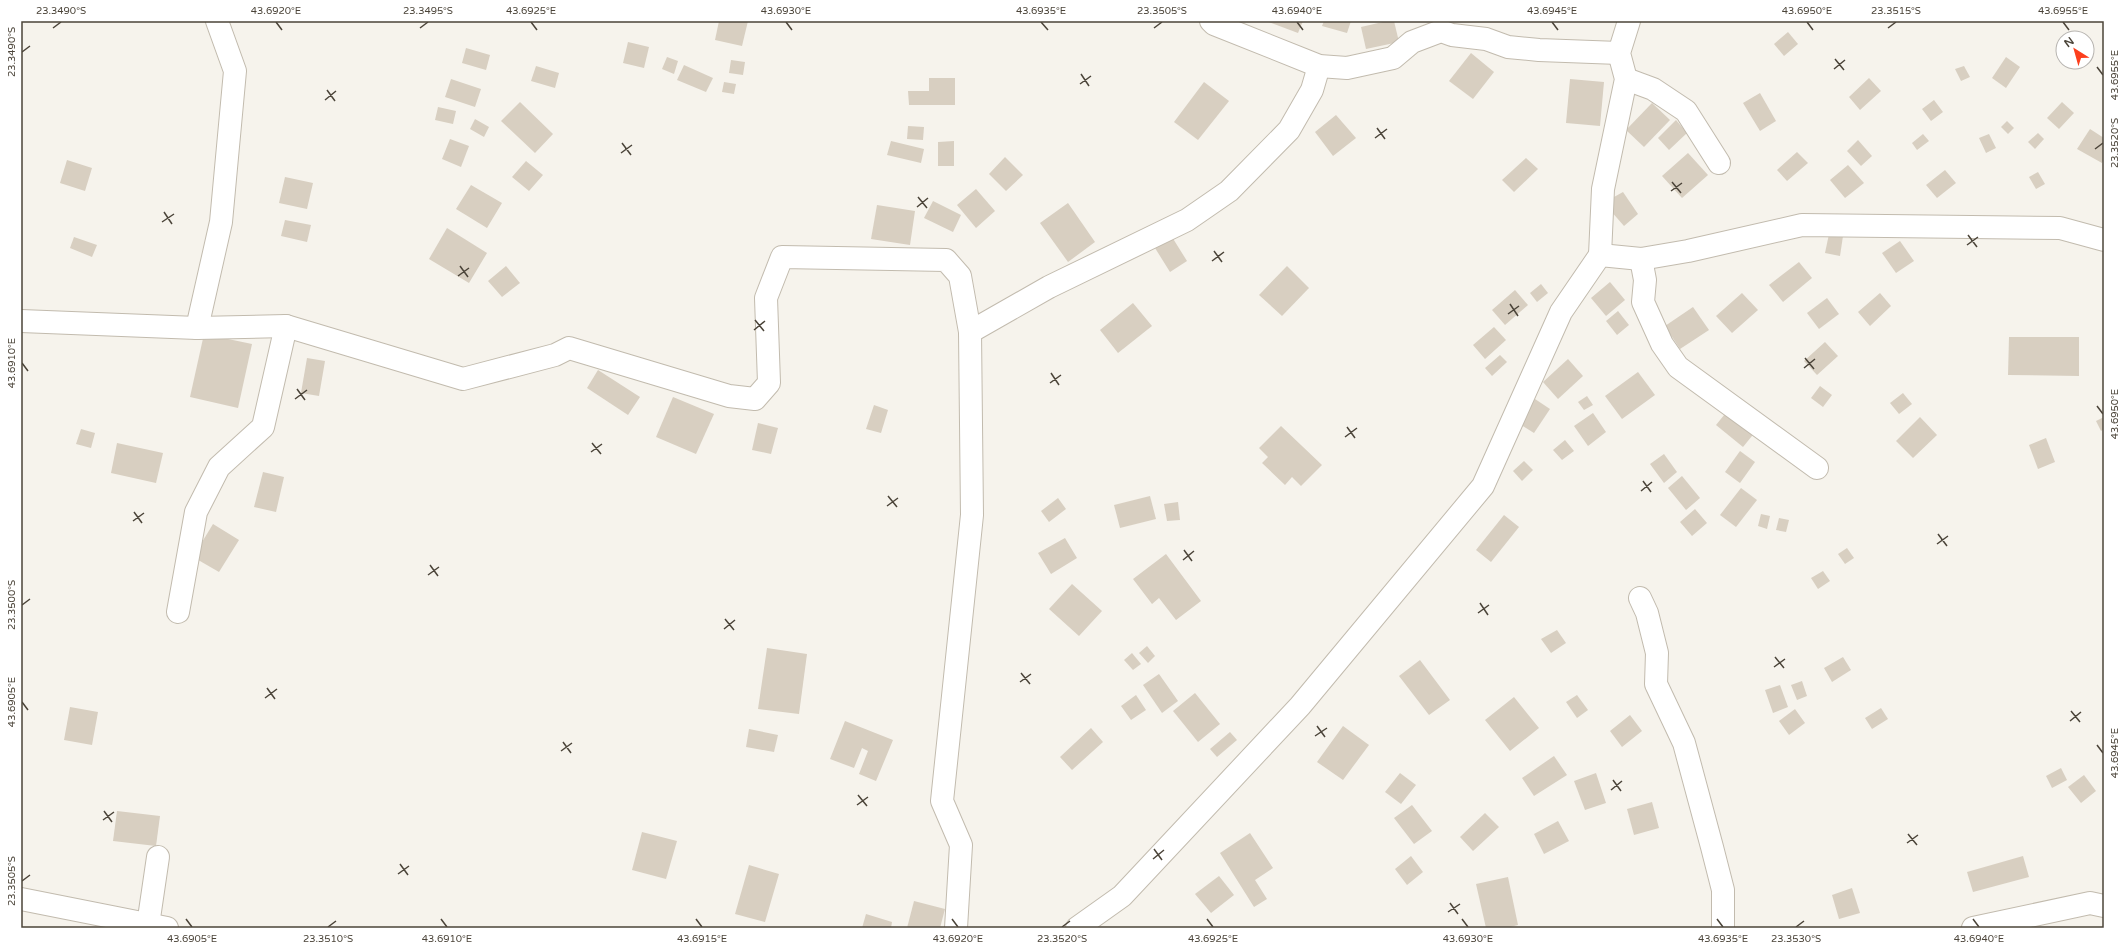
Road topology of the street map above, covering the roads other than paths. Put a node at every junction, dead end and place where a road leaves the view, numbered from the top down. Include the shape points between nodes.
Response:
1 (217, 21) edge
2 (1211, 21) edge
3 (1629, 21) edge
4 (1619, 53) junction
5 (1319, 66) junction
6 (1626, 79) junction
7 (1719, 163) dead end
8 (2104, 240) edge
9 (1600, 255) junction
10 (1641, 259) junction
11 (21, 321) edge
12 (286, 326) junction
13 (197, 328) junction
14 (970, 332) junction
15 (1817, 468) dead end
16 (1640, 598) dead end
17 (178, 612) dead end
18 (158, 857) dead end
19 (21, 899) edge
20 (2104, 906) edge
21 (157, 926) edge
22 (956, 928) edge
23 (1078, 928) edge
24 (1723, 928) edge
25 (1973, 928) edge

1 - 13 street via 235,71 221,222
2 - 5 street
3 - 4 street
4 - 5 street via 1531,49 1442,31 1412,42 1393,58 1346,68
4 - 6 street
5 - 14 street via 1312,90 1289,130 1229,191 1187,220 1049,286
6 - 7 street via 1653,89 1686,111
6 - 9 street via 1603,189
8 - 10 street via 2060,228 1802,225
9 - 10 street
9 - 23 street via 1561,312 1483,486 1300,706 1122,896
10 - 15 street via 1645,280 1643,302 1662,344 1678,367
11 - 13 street
12 - 13 street
12 - 14 street via 463,379 555,355 569,348 729,396 754,399 769,383 766,298 782,257 946,260 960,276
12 - 17 street via 263,427 219,467 196,512
14 - 22 street via 972,515 942,801 961,845
16 - 24 street via 1647,612 1657,653 1656,684 1684,743 1712,846 1723,890
18 - 21 street
19 - 21 street
20 - 25 street via 2090,903

